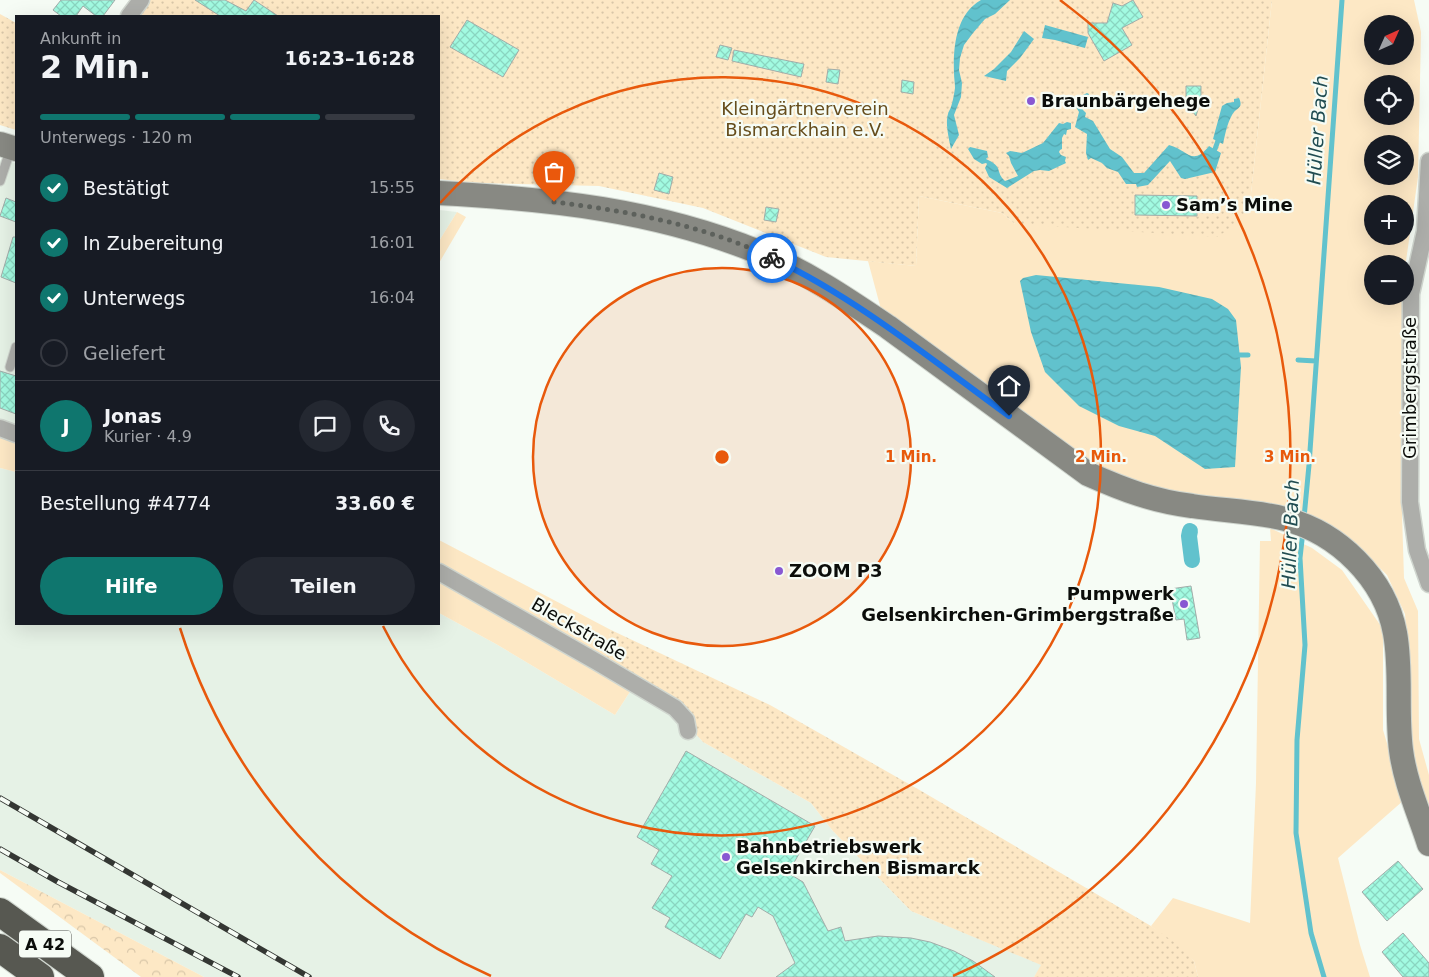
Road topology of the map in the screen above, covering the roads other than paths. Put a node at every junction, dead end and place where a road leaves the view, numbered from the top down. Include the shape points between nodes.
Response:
1 (9, 147) edge
2 (1429, 161) edge
3 (0, 181) edge
4 (440, 193) edge
5 (1423, 262) edge
6 (15, 350) edge
7 (10, 367) dead end
8 (0, 428) edge
9 (15, 434) edge
10 (440, 573) edge
11 (1429, 584) edge
12 (688, 731) dead end
13 (1429, 844) edge
14 (0, 912) edge
15 (0, 948) edge
16 (40, 977) edge
17 (90, 977) edge

1 - 3 lane
2 - 5 street, Grimbergstraße
4 - 13 street via 598,207 656,218 762,253 866,312 1088,474 1149,498 1272,515 1302,524 1336,543 1370,575 1392,621 1397,651 1402,755
5 - 11 street, Grimbergstraße via 1411,294 1410,502 1417,550
6 - 7 lane
8 - 9 street
10 - 12 street, Bleckstraße via 674,708 686,720
14 - 17 highway, A 42
15 - 16 highway, A 42

